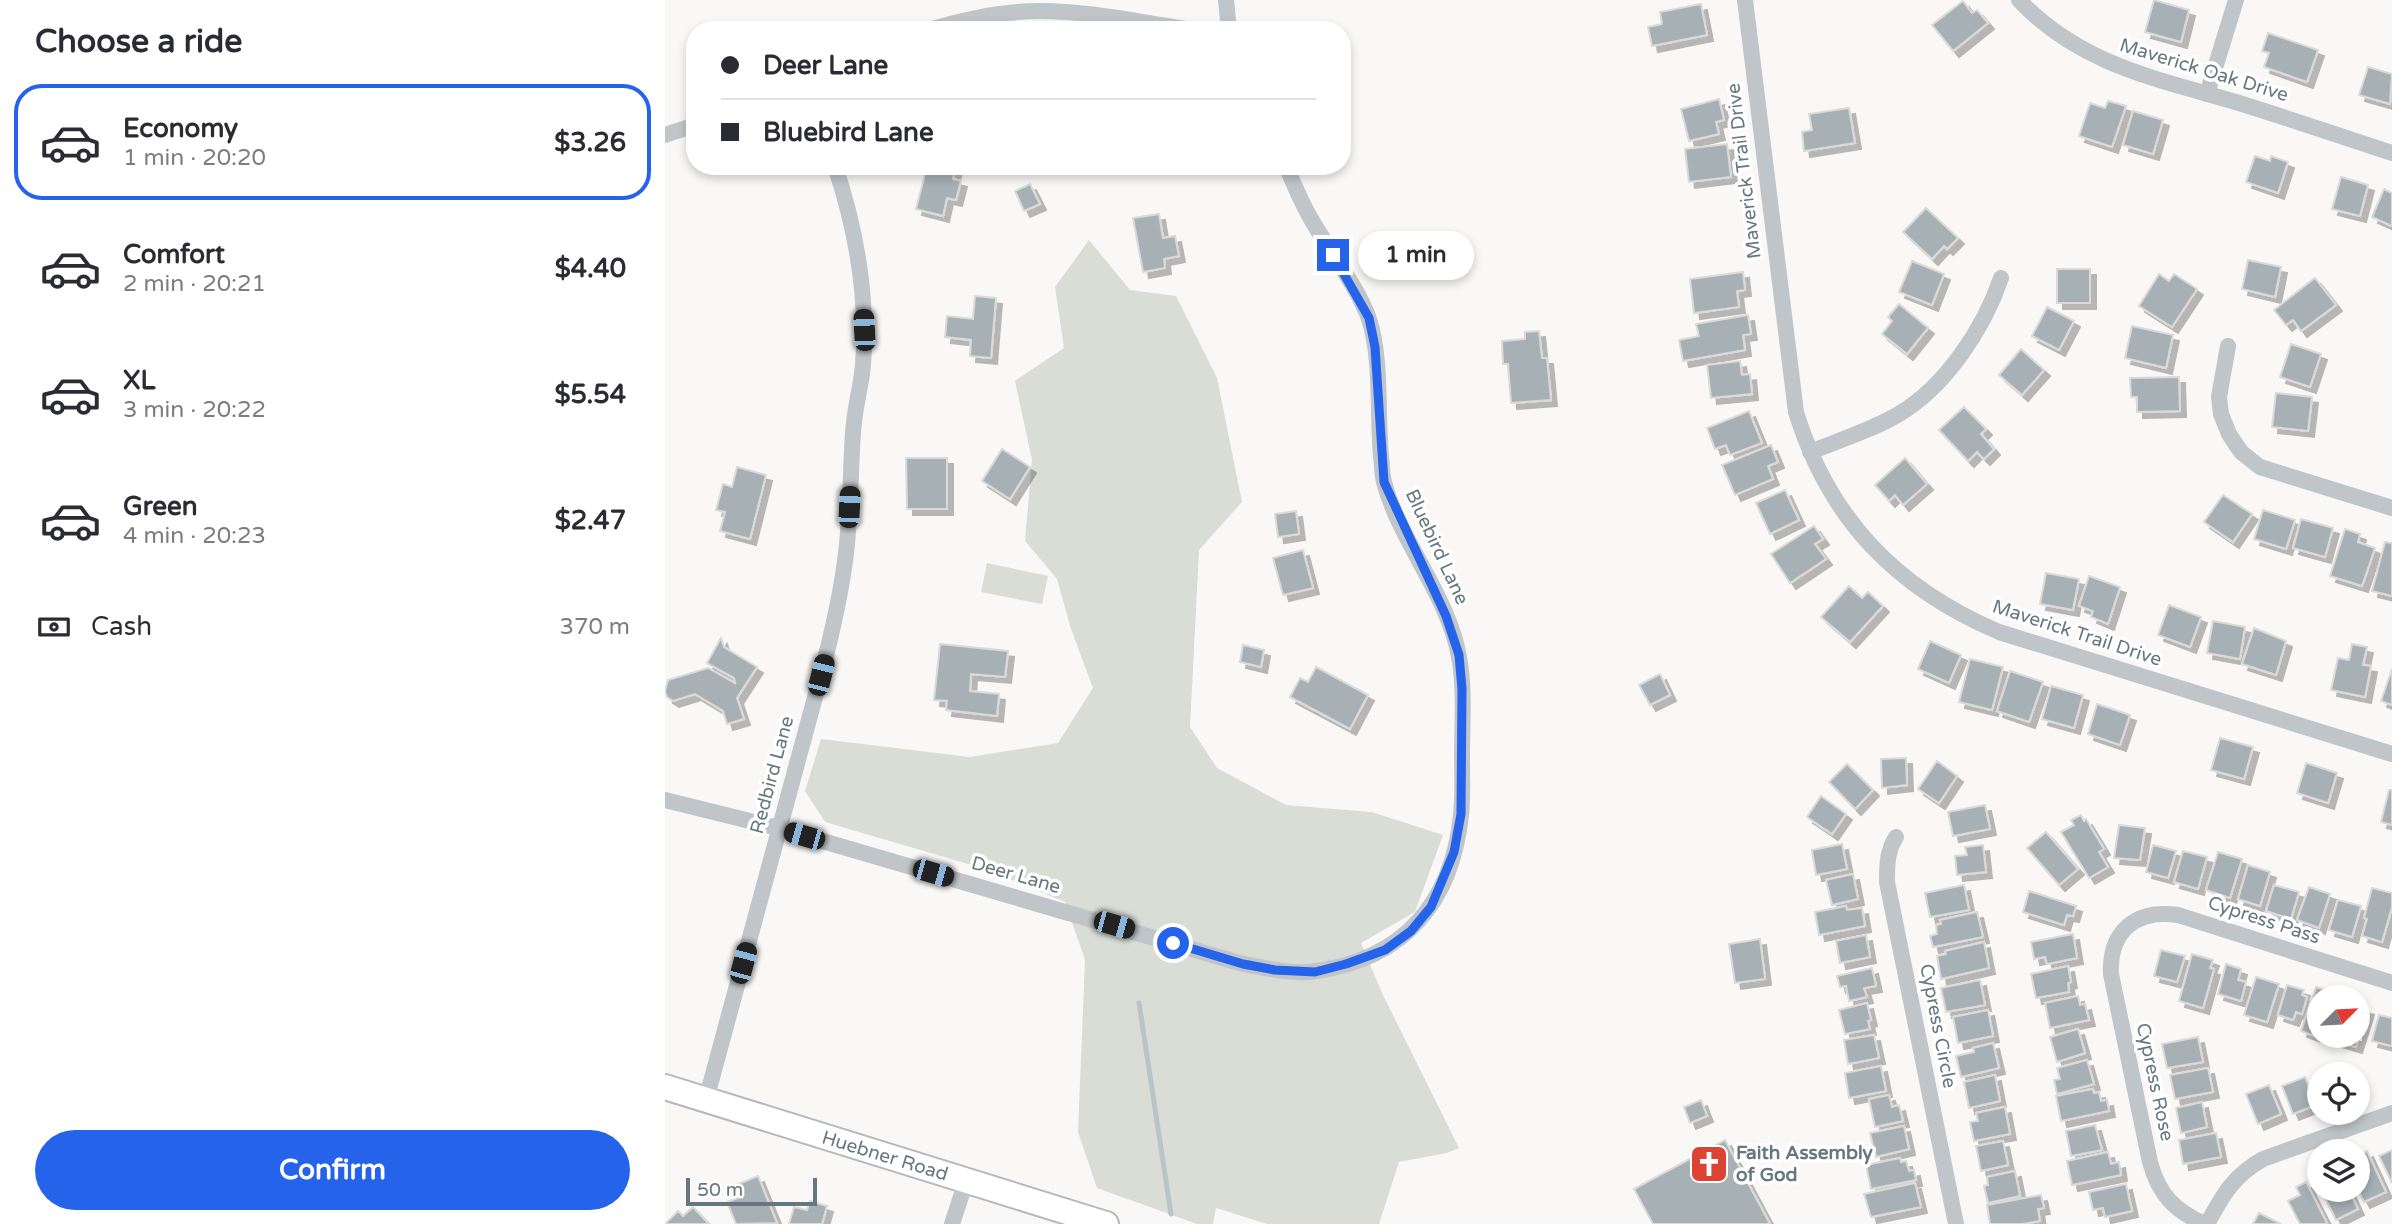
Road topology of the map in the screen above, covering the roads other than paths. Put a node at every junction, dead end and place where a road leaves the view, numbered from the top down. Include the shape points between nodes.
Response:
1 (1226, 0) edge
2 (1745, 0) edge
3 (2019, 0) edge
4 (2236, 0) edge
5 (966, 21) edge
6 (1130, 21) edge
7 (1228, 21) edge
8 (2207, 94) junction
9 (686, 128) edge
10 (665, 135) edge
11 (2392, 153) edge
12 (838, 175) edge
13 (1290, 175) edge
14 (2001, 278) dead end
15 (2228, 346) dead end
16 (1810, 452) junction
17 (2392, 508) edge
18 (2392, 754) edge
19 (665, 800) edge
20 (779, 828) junction
21 (1896, 837) dead end
22 (2125, 929) joint
23 (1315, 972) joint
24 (2392, 983) edge
25 (665, 1087) edge
26 (706, 1100) junction
27 (2392, 1113) edge
28 (965, 1181) junction
29 (952, 1224) edge
30 (1106, 1224) edge
31 (1957, 1224) edge
32 (2206, 1224) edge

1 - 7 street
2 - 16 street, Maverick Trail Drive via 1791,385
3 - 8 street, Maverick Oak Drive via 2068,42 2099,59
4 - 8 street
5 - 6 street via 1039,11
8 - 11 street, Maverick Oak Drive
9 - 10 street
12 - 20 street, Redbird Lane via 861,280 863,366 853,430 846,558 836,615
13 - 23 street, Bluebird Lane via 1369,318 1384,482 1446,616 1459,655 1462,689 1461,814 1454,852 1431,907 1411,931 1385,950
14 - 16 street via 1965,349 1922,397 1901,413
15 - 17 street via 2219,397 2221,414 2241,452 2260,467
16 - 18 street, Maverick Trail Drive via 1840,506 1878,552 1911,582 1967,618 1999,632
19 - 20 street, Deer Lane
20 - 23 street, Deer Lane via 1243,964
20 - 26 street, Redbird Lane
21 - 31 street, Cypress Circle via 1887,860 1887,882
22 - 24 street, Cypress Pass via 2151,914 2178,915
22 - 32 street, Cypress Rose via 2113,950 2111,974 2150,1162 2170,1203
25 - 26 main road, Huebner Road
26 - 28 main road, Huebner Road
27 - 32 street via 2251,1165 2232,1182
28 - 29 street
28 - 30 main road, Huebner Road

